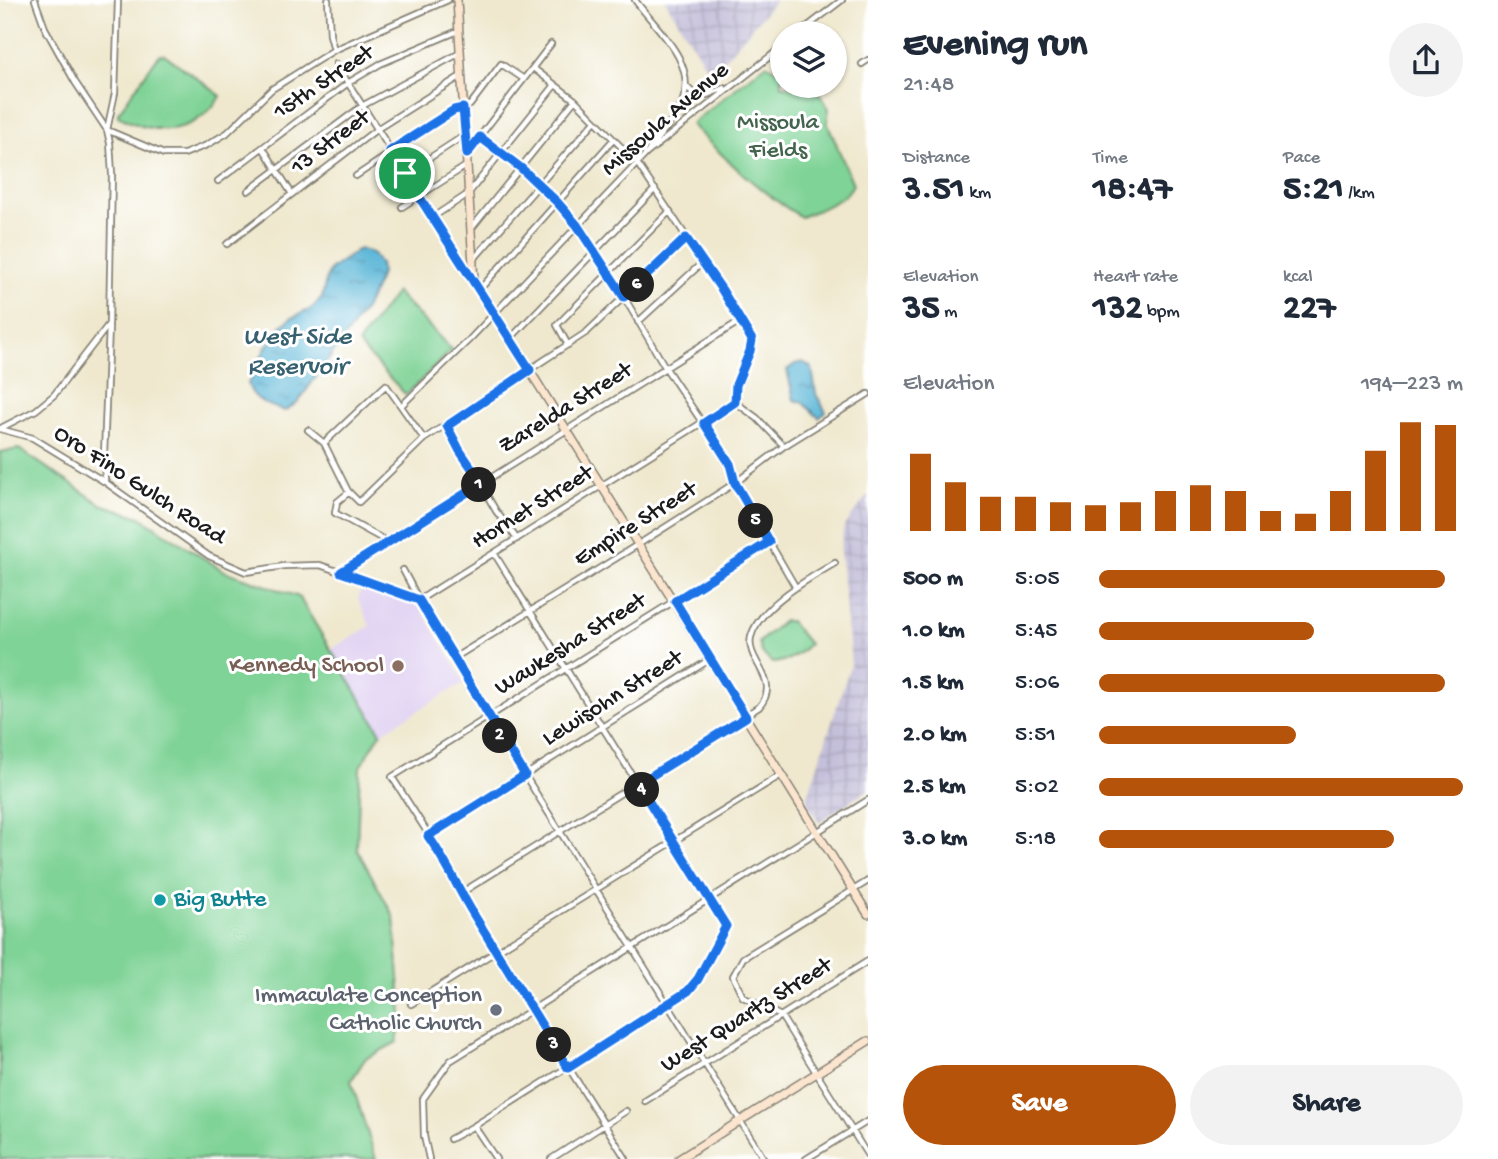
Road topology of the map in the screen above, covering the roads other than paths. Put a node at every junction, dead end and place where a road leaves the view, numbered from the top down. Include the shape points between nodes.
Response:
1 (35, 0) edge
2 (118, 0) edge
3 (328, 0) edge
4 (448, 0) edge
5 (457, 0) edge
6 (635, 0) edge
7 (842, 0) edge
8 (815, 21) edge
9 (459, 30) junction
10 (551, 44) dead end
11 (334, 50) junction
12 (460, 53) junction
13 (770, 56) edge
14 (868, 60) edge
15 (336, 64) dead end
16 (862, 64) dead end
17 (533, 68) junction
18 (461, 76) junction
19 (524, 79) junction
20 (348, 83) junction
21 (555, 85) junction
22 (731, 85) junction
23 (686, 86) junction
24 (575, 100) junction
25 (362, 106) junction
26 (463, 108) junction
27 (595, 121) junction
28 (377, 129) junction
29 (107, 130) junction
30 (465, 135) junction
31 (480, 137) junction
32 (614, 140) junction
33 (262, 148) junction
34 (390, 151) junction
35 (501, 153) junction
36 (647, 153) junction
37 (467, 154) junction
38 (637, 163) junction
39 (467, 165) junction
40 (521, 168) junction
41 (277, 169) junction
42 (405, 173) junction
43 (356, 176) dead end
44 (219, 181) dead end
45 (539, 186) junction
46 (385, 187) dead end
47 (656, 190) junction
48 (248, 191) dead end
49 (292, 194) junction
50 (468, 194) junction
51 (419, 196) junction
52 (557, 202) junction
53 (402, 207) dead end
54 (670, 211) junction
55 (433, 217) junction
56 (577, 225) junction
57 (470, 229) junction
58 (686, 238) junction
59 (227, 244) dead end
60 (593, 251) junction
61 (472, 260) junction
62 (703, 262) junction
63 (609, 274) junction
64 (474, 281) junction
65 (479, 290) junction
66 (624, 297) junction
67 (494, 313) junction
68 (740, 321) junction
69 (638, 322) junction
70 (109, 324) junction
71 (510, 339) junction
72 (568, 345) junction
73 (665, 367) junction
74 (530, 370) junction
75 (868, 394) edge
76 (735, 402) junction
77 (402, 405) junction
78 (704, 423) junction
79 (447, 426) junction
80 (0, 428) edge
81 (566, 429) junction
82 (308, 430) dead end
83 (424, 439) junction
84 (324, 443) junction
85 (784, 446) junction
86 (105, 482) junction
87 (482, 483) junction
88 (735, 483) junction
89 (603, 486) junction
90 (349, 492) junction
91 (517, 539) junction
92 (388, 542) junction
93 (769, 542) junction
94 (639, 544) junction
95 (494, 553) junction
96 (835, 563) dead end
97 (403, 570) dead end
98 (341, 572) junction
99 (795, 586) junction
100 (419, 600) junction
101 (675, 601) junction
102 (530, 611) junction
103 (454, 658) junction
104 (710, 659) junction
105 (566, 669) junction
106 (488, 716) junction
107 (746, 717) junction
108 (602, 726) junction
109 (782, 774) junction
110 (525, 775) junction
111 (638, 784) junction
112 (868, 800) edge
113 (561, 831) junction
114 (818, 832) junction
115 (428, 836) junction
116 (674, 841) junction
117 (868, 881) edge
118 (597, 889) junction
119 (854, 890) junction
120 (461, 893) junction
121 (709, 900) junction
122 (868, 914) edge
123 (633, 947) junction
124 (496, 952) junction
125 (868, 961) edge
126 (411, 1004) dead end
127 (668, 1005) junction
128 (532, 1010) junction
129 (780, 1016) junction
130 (868, 1041) edge
131 (705, 1064) junction
132 (568, 1068) junction
133 (817, 1073) junction
134 (645, 1101) dead end
135 (626, 1111) dead end
136 (740, 1120) junction
137 (868, 1121) edge
138 (604, 1125) junction
139 (474, 1126) junction
140 (853, 1130) junction
141 (450, 1139) dead end
142 (868, 1156) edge
143 (429, 1159) edge
144 (496, 1159) edge
145 (551, 1159) edge
146 (626, 1159) edge
147 (679, 1159) edge
148 (765, 1159) edge
149 (806, 1159) edge

1 - 29 street via 45,28
2 - 29 street via 115,93
3 - 11 street
4 - 11 street
5 - 9 street
6 - 23 street via 675,51
7 - 8 street
9 - 12 street
9 - 20 street, 15th Street
10 - 17 street
11 - 29 street via 259,99 227,133 184,154 164,154
12 - 18 street
12 - 25 street
13 - 22 street, Missoula Avenue
14 - 16 street
15 - 20 street
17 - 19 street
17 - 21 street
18 - 26 street
18 - 28 street, 13 Street
19 - 26 street via 501,64
19 - 31 street
20 - 25 street
20 - 33 street, 15th Street
21 - 24 street
21 - 35 street
22 - 23 street via 696,96
22 - 36 street, Missoula Avenue
23 - 36 street via 676,114
24 - 27 street
24 - 40 street
25 - 28 street
25 - 41 street
26 - 30 street
26 - 34 street
27 - 32 street
27 - 45 street
28 - 34 street
28 - 49 street, 13 Street
29 - 70 street via 112,174
30 - 37 street
30 - 42 street
31 - 35 street
31 - 37 street
32 - 38 street
32 - 52 street
33 - 41 street
33 - 44 street, 15th Street
34 - 42 street
34 - 43 street
35 - 40 street
35 - 50 street
36 - 38 street, Missoula Avenue
37 - 39 street
38 - 47 street
38 - 56 street, Missoula Avenue
39 - 50 street
39 - 51 street
40 - 45 street
40 - 57 street
41 - 48 street
41 - 49 street
42 - 46 street
42 - 51 street
45 - 52 street
45 - 61 street
47 - 54 street
47 - 60 street
49 - 59 street, 13 Street
50 - 55 street
50 - 57 street
51 - 53 street
51 - 55 street
52 - 56 street
52 - 65 street
54 - 58 street
54 - 63 street
55 - 64 street
56 - 60 street
56 - 67 street, Missoula Avenue
57 - 61 street
58 - 62 street
58 - 66 street
60 - 63 street
60 - 71 street
61 - 64 street
62 - 68 street
62 - 69 street
63 - 66 street
63 - 72 street via 557,325
64 - 65 street
65 - 67 street
66 - 69 street
66 - 72 street
67 - 71 street
67 - 77 street, Missoula Avenue
68 - 73 street, Zarelda Street
68 - 76 street via 752,340 736,385
69 - 73 street
70 - 80 street via 54,395
70 - 86 street
71 - 74 street
72 - 74 street
73 - 78 street
73 - 81 street, Zarelda Street
74 - 79 street
74 - 81 street
75 - 85 street, Empire Street
76 - 78 street, Hornet Street
76 - 85 street
77 - 83 street
77 - 84 street via 386,385
78 - 88 street via 730,464
78 - 89 street, Hornet Street
79 - 83 street
79 - 87 street
80 - 86 street, Oro Fino Gulch Road via 33,438
81 - 87 street, Zarelda Street
81 - 89 street
82 - 84 street
83 - 90 street via 359,502
84 - 90 street
85 - 88 street, Empire Street
86 - 98 street, Oro Fino Gulch Road via 209,556 246,572 320,565
87 - 91 street
87 - 92 street, Zarelda Street
88 - 93 street
88 - 94 street, Empire Street
89 - 91 street, Hornet Street
89 - 94 street
90 - 92 street via 337,502 335,513
91 - 95 street, Hornet Street
92 - 98 street, Zarelda Street
93 - 99 street
93 - 101 street, Waukesha Street
94 - 101 street
94 - 102 street, Empire Street
95 - 100 street, Hornet Street
95 - 102 street
96 - 99 street
97 - 100 street
98 - 100 street
99 - 107 street via 754,630 752,650 767,689 762,705
100 - 103 street
101 - 104 street
101 - 105 street, Waukesha Street
102 - 103 street, Empire Street
102 - 105 street
103 - 106 street
104 - 107 street
104 - 108 street, Lewisohn Street
105 - 106 street, Waukesha Street
105 - 108 street
106 - 110 street
106 - 115 street, Waukesha Street via 392,777
107 - 109 street
107 - 111 street
108 - 110 street, Lewisohn Street
108 - 111 street
109 - 114 street
109 - 116 street
110 - 113 street
110 - 115 street, Lewisohn Street
111 - 113 street
111 - 116 street
112 - 114 street
113 - 118 street
113 - 120 street
114 - 119 street
114 - 121 street
115 - 120 street
116 - 118 street
116 - 121 street
117 - 119 street
118 - 123 street
118 - 124 street
119 - 122 street
119 - 129 street via 743,958 733,976 743,997
120 - 124 street
121 - 123 street
121 - 127 street via 726,926 692,986
123 - 127 street
123 - 128 street
124 - 126 street
124 - 128 street
125 - 129 street, West Quartz Street
127 - 131 street
127 - 132 street
128 - 132 street
128 - 143 street via 450,1061 423,1099
129 - 131 street, West Quartz Street
129 - 133 street
130 - 133 street
131 - 134 street, West Quartz Street
131 - 136 street
132 - 138 street
132 - 139 street
133 - 136 street
133 - 140 street
135 - 138 street
136 - 147 street
136 - 148 street
137 - 140 street
138 - 145 street
138 - 146 street
139 - 141 street
139 - 144 street
140 - 142 street
140 - 149 street

